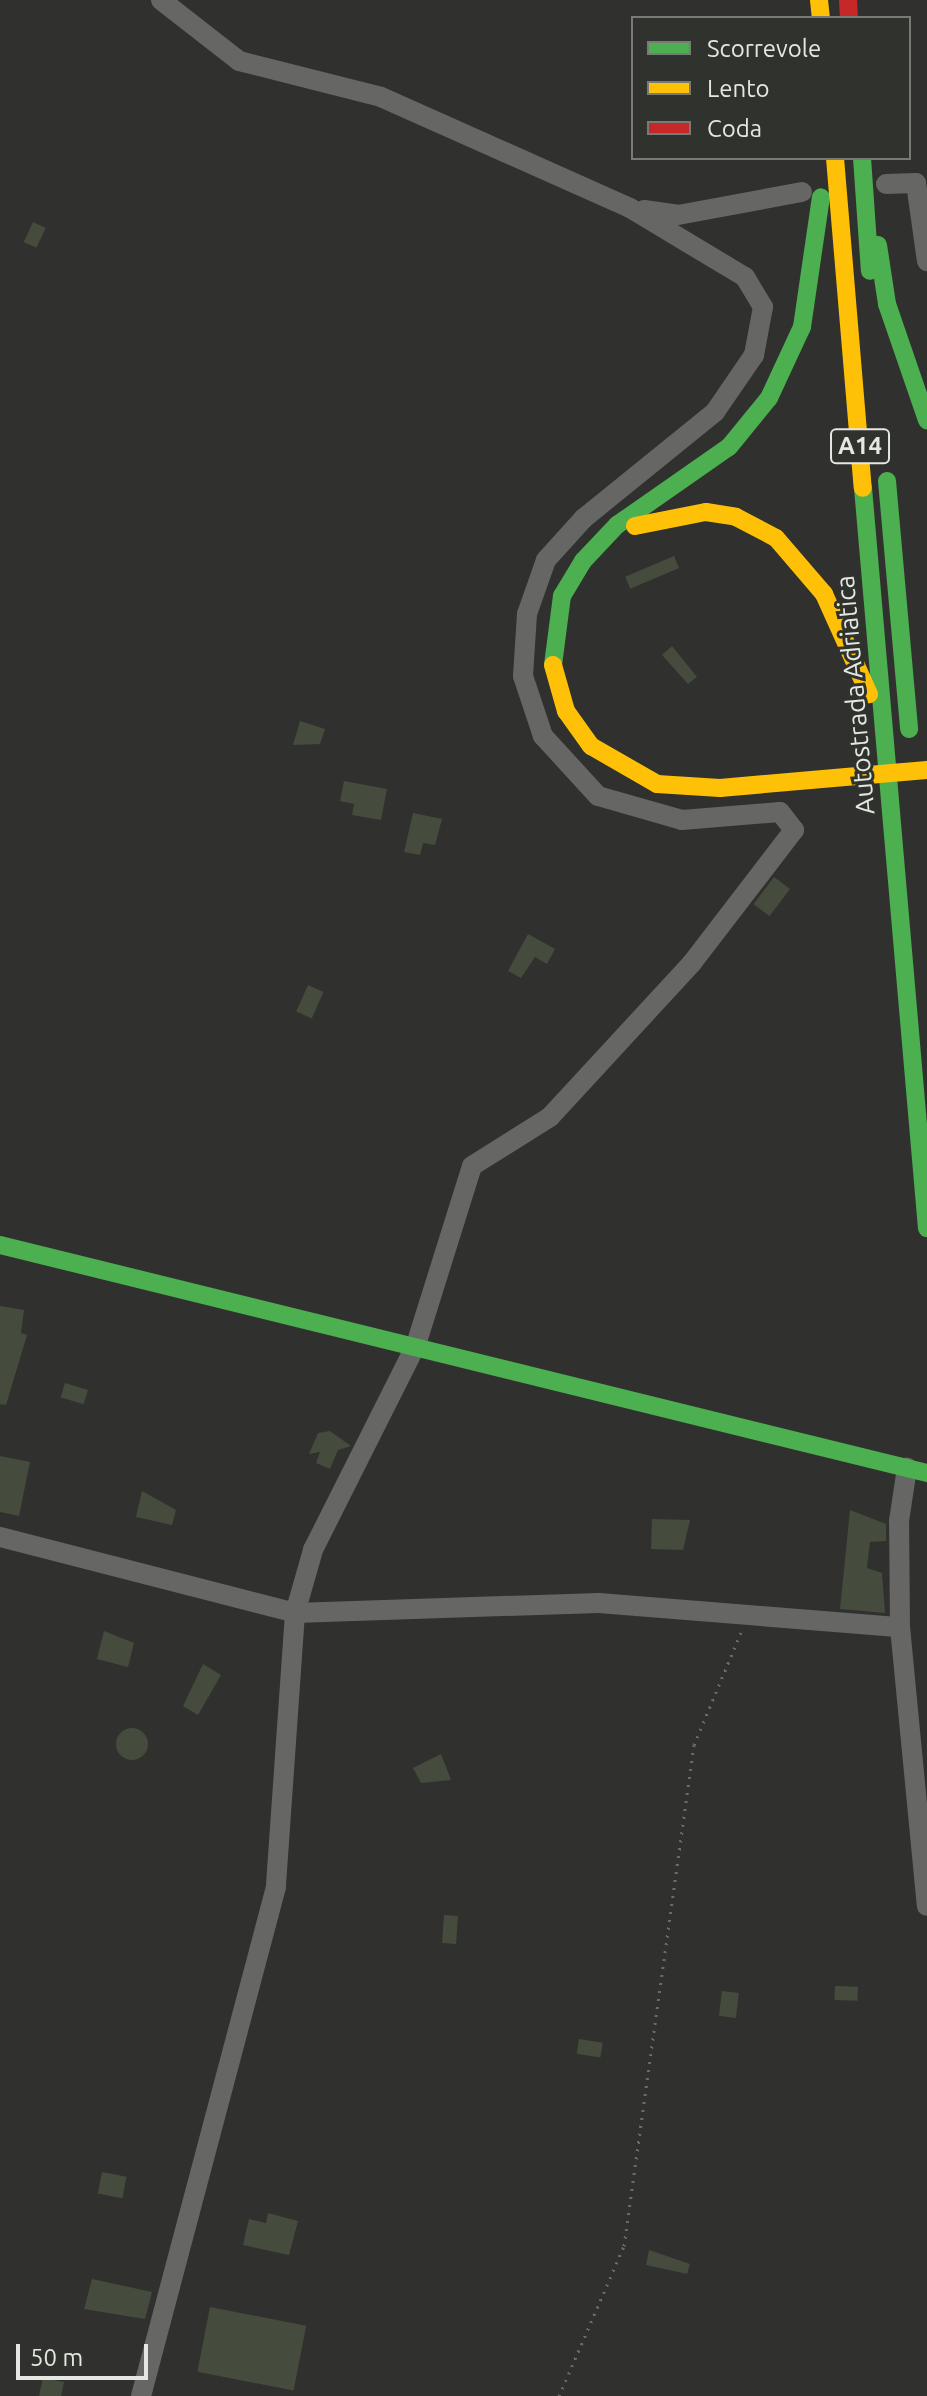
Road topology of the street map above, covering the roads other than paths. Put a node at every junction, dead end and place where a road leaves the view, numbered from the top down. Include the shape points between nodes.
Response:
1 (161, 0) edge
2 (821, 160) edge
3 (835, 160) edge
4 (863, 160) edge
5 (863, 160) edge
6 (886, 184) dead end
7 (802, 192) dead end
8 (630, 208) junction
9 (927, 261) edge
10 (876, 342) dead end
11 (927, 420) edge
12 (886, 464) dead end
13 (598, 546) junction
14 (885, 735) junction
15 (927, 770) edge
16 (916, 797) dead end
17 (927, 1228) edge
18 (0, 1245) edge
19 (416, 1345) junction
20 (917, 1470) edge
21 (0, 1537) edge
22 (295, 1613) junction
23 (900, 1627) junction
24 (927, 1906) edge
25 (141, 2396) edge

1 - 8 street via 239,61 381,97
2 - 13 main road via 809,298 769,398 729,447 617,525
3 - 14 main road, Autostrada Adriatica / A14
4 - 10 main road
5 - 11 main road via 887,304
6 - 9 street via 916,183
7 - 8 street via 678,215
8 - 19 street via 758,289 760,339 715,412 584,518 546,560 523,645 529,707 567,770 598,796 682,820 780,812 794,830 692,963 550,1117 472,1166
12 - 16 main road, Autostrada Adriatica / A14
13 - 14 main road via 677,512 736,517 776,538 824,594
13 - 15 main road via 562,596 553,667 566,711 612,763 657,784 690,788
14 - 17 main road, Autostrada Adriatica / A14
18 - 19 main road
19 - 20 main road
19 - 22 street via 313,1550
20 - 23 street via 899,1521
21 - 22 street
22 - 23 street via 599,1603
22 - 25 street via 276,1887
23 - 24 street

